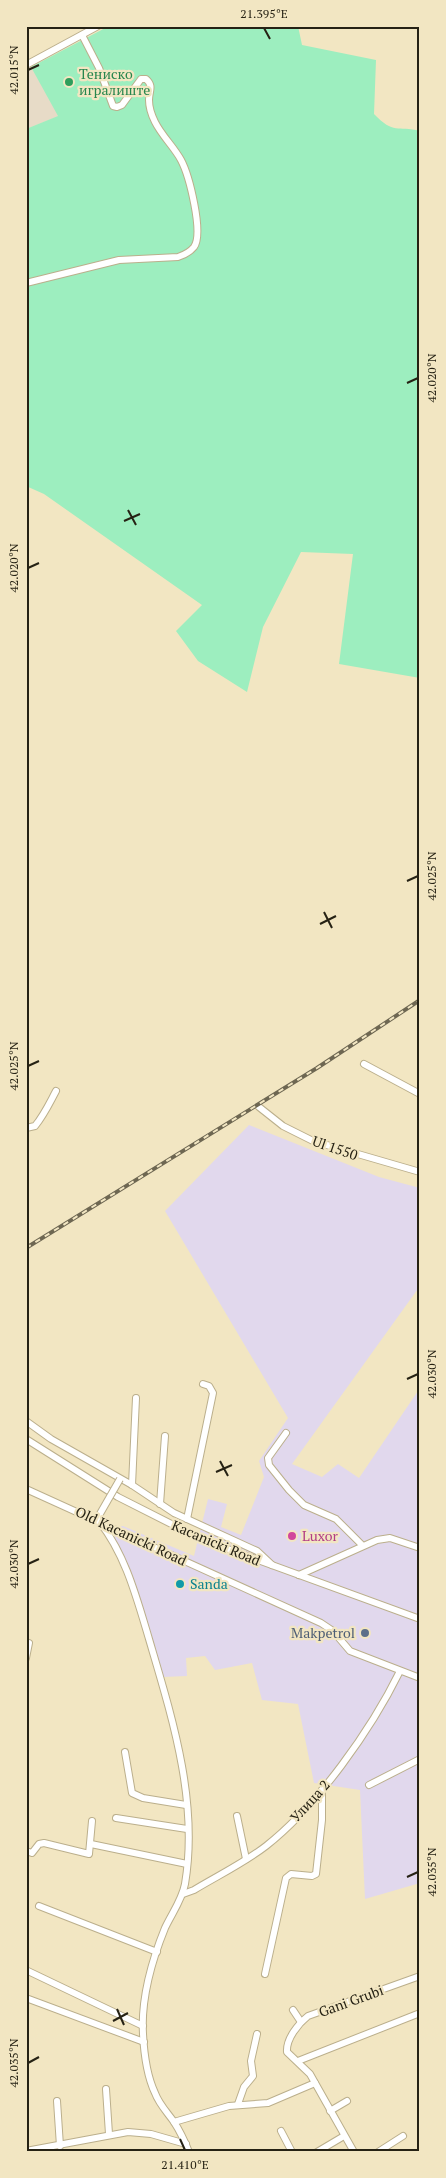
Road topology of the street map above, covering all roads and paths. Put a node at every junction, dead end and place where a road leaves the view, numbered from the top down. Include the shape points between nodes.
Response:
1 (98, 26) edge
2 (82, 35) junction
3 (26, 65) edge
4 (26, 283) edge
5 (364, 1064) dead end
6 (56, 1090) dead end
7 (420, 1094) edge
8 (259, 1107) dead end
9 (26, 1128) edge
10 (420, 1172) edge
11 (203, 1384) dead end
12 (136, 1398) dead end
13 (26, 1421) edge
14 (286, 1433) dead end
15 (165, 1436) dead end
16 (26, 1439) edge
17 (120, 1479) junction
18 (132, 1485) junction
19 (26, 1489) edge
20 (160, 1504) junction
21 (97, 1519) junction
22 (186, 1520) junction
23 (362, 1545) junction
24 (420, 1548) edge
25 (273, 1566) junction
26 (299, 1575) junction
27 (420, 1619) edge
28 (26, 1642) edge
29 (26, 1658) edge
30 (400, 1671) junction
31 (420, 1678) edge
32 (125, 1752) dead end
33 (420, 1759) edge
34 (369, 1785) dead end
35 (322, 1790) junction
36 (186, 1805) junction
37 (237, 1816) dead end
38 (116, 1818) dead end
39 (92, 1821) dead end
40 (187, 1829) junction
41 (91, 1844) junction
42 (26, 1850) edge
43 (246, 1859) junction
44 (187, 1864) junction
45 (183, 1894) junction
46 (39, 1906) dead end
47 (157, 1952) junction
48 (28, 1971) dead end
49 (265, 1974) dead end
50 (420, 1976) edge
51 (26, 1998) edge
52 (293, 2010) dead end
53 (420, 2013) edge
54 (301, 2022) junction
55 (143, 2026) junction
56 (257, 2034) dead end
57 (144, 2042) junction
58 (298, 2061) junction
59 (315, 2083) junction
60 (106, 2089) dead end
61 (57, 2101) dead end
62 (347, 2101) dead end
63 (238, 2104) junction
64 (330, 2111) junction
65 (174, 2122) junction
66 (281, 2131) dead end
67 (109, 2134) junction
68 (344, 2136) junction
69 (403, 2136) dead end
70 (186, 2144) junction
71 (60, 2146) junction
72 (26, 2151) edge
73 (189, 2152) edge
74 (292, 2152) edge
75 (317, 2152) edge
76 (354, 2152) edge
77 (378, 2152) edge

1 - 2 street
2 - 3 street
2 - 4 street via 113,106 122,105 141,79 150,82 149,101 155,123 182,162 189,180 198,228 197,240 194,247 178,257 120,260
5 - 7 street
6 - 9 street via 42,1118 34,1126
8 - 10 street, Ul 1550 via 283,1126 313,1141
11 - 22 street via 209,1386 213,1393
12 - 18 street
13 - 17 street
14 - 23 street via 268,1458 269,1465 304,1505 336,1519
15 - 20 street
16 - 25 street, Kacanicki Road via 156,1517 203,1540
17 - 18 street
17 - 21 street, bridge
18 - 20 street
19 - 21 street, Old Kacanicki Road
20 - 22 street
21 - 30 street, Old Kacanicki Road via 321,1623 333,1631 350,1651
21 - 36 street via 108,1532 139,1606 180,1752
22 - 25 street via 257,1550
23 - 24 street via 390,1538
23 - 26 street
25 - 26 street, Kacanicki Road
26 - 27 street, Kacanicki Road
28 - 29 street
30 - 31 street, Old Kacanicki Road
30 - 35 street, Улица 2 via 373,1717
32 - 36 street via 132,1793
33 - 34 street
35 - 43 street, Улица 2 via 276,1838
35 - 49 street via 316,1874 287,1876
36 - 40 street
37 - 43 street
38 - 40 street
39 - 41 street
40 - 44 street
41 - 42 street via 89,1854 44,1843 32,1852
41 - 44 street
43 - 45 street, Улица 2
44 - 45 street
45 - 47 street
46 - 47 street
47 - 55 street via 145,2000
48 - 55 street
50 - 54 street, Gani Grubi via 313,2014
51 - 57 street
52 - 54 street
53 - 58 street
54 - 58 street via 286,2050
55 - 57 street
56 - 63 street via 253,2076 244,2087
57 - 65 street via 152,2086
58 - 59 street
59 - 63 street via 268,2103
59 - 64 street
60 - 67 street
61 - 71 street
62 - 64 street
63 - 65 street
64 - 68 street
65 - 70 street
66 - 74 street
67 - 70 street via 143,2133
67 - 71 street
68 - 75 street
68 - 76 street
69 - 77 street
70 - 73 street
71 - 72 street

